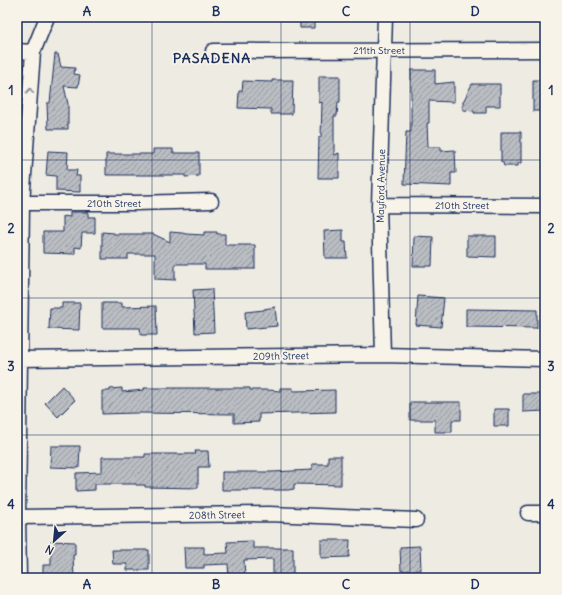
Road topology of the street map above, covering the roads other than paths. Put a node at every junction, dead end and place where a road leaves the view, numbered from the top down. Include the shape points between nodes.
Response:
1 (47, 17) edge
2 (385, 17) edge
3 (213, 50) dead end
4 (384, 50) junction
5 (545, 50) edge
6 (17, 51) edge
7 (33, 52) junction
8 (211, 201) dead end
9 (20, 203) edge
10 (379, 205) junction
11 (545, 206) edge
12 (383, 355) junction
13 (18, 359) edge
14 (545, 359) edge
15 (528, 512) dead end
16 (545, 513) edge
17 (18, 517) edge
18 (416, 520) dead end
19 (19, 578) edge

1 - 7 street
2 - 4 street, Mayford Avenue
3 - 4 street, 211th Street
4 - 5 street, 211th Street
4 - 10 street, Mayford Avenue
6 - 7 street
9 -> 7 street
8 - 9 street, 210th Street
9 - 13 street
10 - 11 street, 210th Street
10 - 12 street, Mayford Avenue
12 - 13 street, 209th Street
12 - 14 street, 209th Street
13 - 17 street
15 - 16 street
17 - 18 street, 208th Street via 269,514
17 - 19 street

